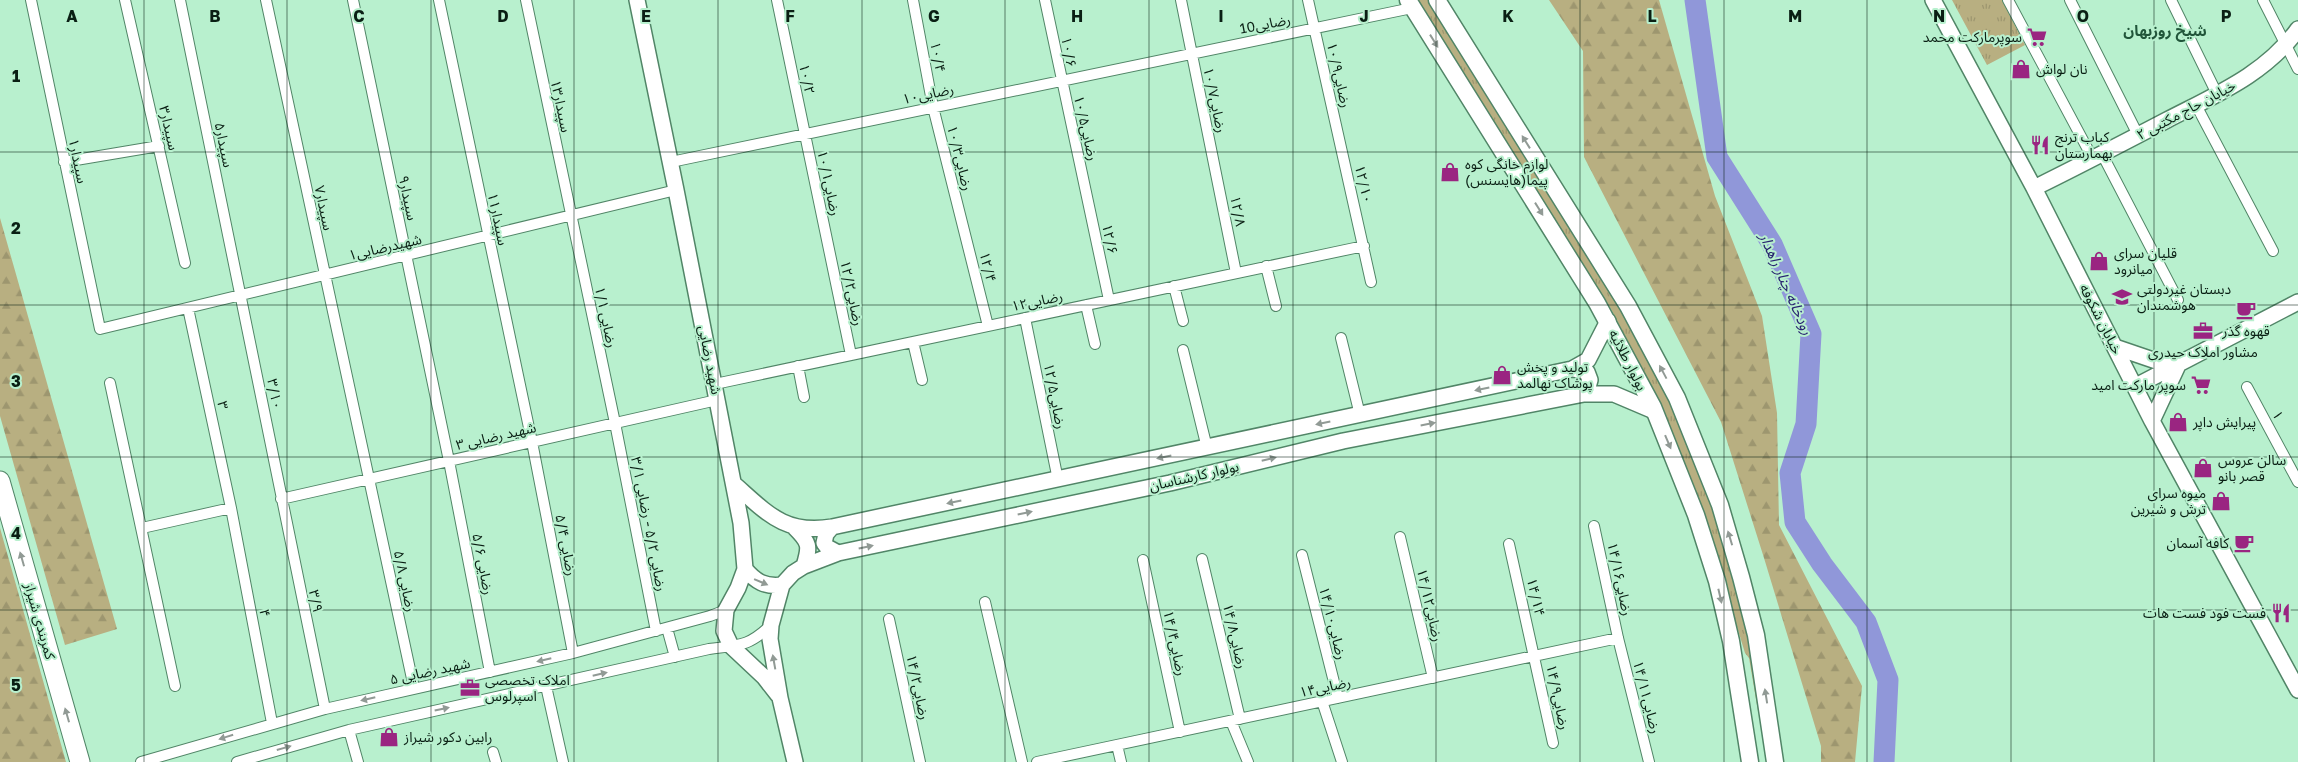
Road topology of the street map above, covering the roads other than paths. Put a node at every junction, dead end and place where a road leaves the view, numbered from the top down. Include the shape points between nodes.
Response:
1 (31, 0) edge
2 (125, 0) edge
3 (180, 0) edge
4 (266, 0) edge
5 (353, 0) edge
6 (439, 0) edge
7 (526, 0) edge
8 (637, 0) edge
9 (777, 0) edge
10 (913, 0) edge
11 (1045, 0) edge
12 (1181, 0) edge
13 (1308, 0) edge
14 (1437, 0) edge
15 (1933, 0) edge
16 (2008, 0) edge
17 (2070, 0) edge
18 (2171, 0) edge
19 (2264, 0) edge
20 (1410, 4) edge
21 (1314, 28) junction
22 (2298, 29) edge
23 (2286, 46) junction
24 (1191, 52) junction
25 (2298, 69) edge
26 (1060, 80) junction
27 (2217, 94) junction
28 (2196, 105) junction
29 (933, 106) junction
30 (1337, 128) joint
31 (804, 134) junction
32 (2138, 135) junction
33 (159, 146) junction
34 (1212, 154) joint
35 (2098, 156) junction
36 (64, 162) junction
37 (670, 162) junction
38 (1085, 183) joint
39 (2034, 188) junction
40 (676, 190) junction
41 (570, 216) junction
42 (961, 216) joint
43 (488, 236) junction
44 (826, 237) joint
45 (1364, 246) junction
46 (2272, 251) dead end
47 (406, 256) junction
48 (185, 263) dead end
49 (1266, 266) junction
50 (1236, 273) junction
51 (324, 275) junction
52 (1372, 282) dead end
53 (1174, 286) junction
54 (241, 295) junction
55 (1109, 300) junction
56 (2178, 300) dead end
57 (2298, 302) edge
58 (1086, 305) junction
59 (1276, 306) dead end
60 (188, 308) junction
61 (1025, 318) junction
62 (1608, 321) junction
63 (1183, 322) dead end
64 (988, 326) junction
65 (100, 328) joint
66 (1341, 338) dead end
67 (913, 342) junction
68 (1095, 344) dead end
69 (2115, 347) junction
70 (1183, 350) dead end
71 (851, 355) junction
72 (2179, 363) junction
73 (798, 366) junction
74 (1573, 369) junction
75 (922, 380) dead end
76 (110, 382) dead end
77 (715, 384) junction
78 (2136, 386) junction
79 (2247, 387) dead end
80 (1586, 394) junction
81 (804, 397) dead end
82 (717, 400) junction
83 (1654, 410) junction
84 (1360, 415) junction
85 (2152, 421) junction
86 (615, 424) junction
87 (532, 442) junction
88 (1207, 448) junction
89 (450, 461) junction
90 (368, 480) junction
91 (1058, 480) junction
92 (0, 481) edge
93 (2298, 482) edge
94 (734, 484) junction
95 (281, 499) junction
96 (231, 508) junction
97 (769, 514) junction
98 (741, 523) junction
99 (1594, 526) dead end
100 (142, 528) junction
101 (795, 528) junction
102 (832, 528) junction
103 (1400, 538) dead end
104 (1509, 544) dead end
105 (838, 553) junction
106 (1302, 554) dead end
107 (1202, 559) dead end
108 (1143, 560) dead end
109 (804, 566) junction
110 (744, 569) junction
111 (782, 584) junction
112 (985, 602) dead end
113 (726, 610) junction
114 (889, 618) dead end
115 (771, 625) junction
116 (667, 628) junction
117 (656, 631) junction
118 (1618, 638) junction
119 (731, 646) junction
120 (572, 653) junction
121 (1536, 656) junction
122 (675, 657) junction
123 (490, 672) junction
124 (1433, 678) junction
125 (175, 686) dead end
126 (546, 686) junction
127 (414, 688) junction
128 (2298, 690) edge
129 (780, 698) junction
130 (1338, 698) junction
131 (1322, 702) junction
132 (325, 709) junction
133 (1236, 720) junction
134 (272, 723) junction
135 (349, 730) junction
136 (1180, 732) junction
137 (1772, 734) junction
138 (1747, 736) junction
139 (1553, 743) dead end
140 (1117, 745) junction
141 (80, 762) edge
142 (141, 762) edge
143 (237, 762) edge
144 (358, 762) edge
145 (563, 762) edge
146 (795, 762) edge
147 (920, 762) edge
148 (1022, 762) edge
149 (1037, 762) edge
150 (1121, 762) edge
151 (1248, 762) edge
152 (1342, 762) edge
153 (1649, 762) edge
154 (1750, 762) edge
155 (1776, 762) edge

1 - 36 street, سپیدار۱
2 - 33 street, سپیدار۳
3 - 54 street, سپیدار۵
4 - 51 street, سپیدار۷
5 - 47 street, سپیدار۹
6 - 43 street, سپیدار۱۱
7 - 41 street, سپیدار۱۳
8 - 37 street, شهید رضایی
9 - 31 street, ۱۰/۲
10 - 29 street, ۱۰/۴
11 - 26 street, ۱۰/۶
12 - 24 street, رضایی۱۰/۷
13 - 21 street, رضایی۱۰/۹
137 -> 14 main road, بولوار طلائیه via 1756,635 1741,577 1720,505 1677,398 1628,306
15 - 39 street, خیابان شکوفه
16 - 35 street
17 - 32 street
18 - 27 street
19 - 23 street
20 - 21 street, رضایی10
20 -> 62 main road, بولوار طلائیه
21 - 24 street, رضایی10
21 - 30 street, رضایی۱۰/۹
22 - 23 street, خیابان حاج مکتبی ۲
23 - 25 street
23 - 27 street, خیابان حاج مکتبی ۲ via 2241,81
24 - 26 street, رضایی۱۰
24 - 34 street, رضایی۱۰/۷
26 - 29 street, رضایی۱۰
26 - 38 street, رضایی۱۰/۵
27 - 28 street, خیابان حاج مکتبی ۲
28 - 32 street, خیابان حاج مکتبی ۲
28 - 46 street
29 - 31 street, رضایی۱۰
29 - 42 street, رضایی۱۰/۳
30 - 45 street, ۱۲/۱۰
31 - 37 street, رضایی۱۰
31 - 44 street, رضایی۱۰/۱
32 - 35 street, خیابان حاج مکتبی ۲
33 - 36 street
33 - 48 street, سپیدار۳
34 - 50 street, ۱۲/۸
35 - 39 street, خیابان حاج مکتبی ۲
35 - 56 street
36 - 65 street, سپیدار۱
37 - 40 street, شهید رضایی
38 - 55 street, ۱۲/۶
39 - 69 street, خیابان شکوفه
40 - 41 street, شهیدرضایی۱
40 - 77 street, شهید رضایی
41 - 43 street, شهیدرضایی۱
41 - 86 street, رضایی ۱/۱
42 - 64 street, ۱۲/۴
43 - 47 street, شهیدرضایی۱
43 - 87 street, سپیدار۱۱
44 - 71 street, رضایی۱۲/۲
45 - 49 street, رضایی۱۲
45 - 52 street, ۱۲/۱۰
47 - 51 street, شهیدرضایی۱
47 - 89 street, سپیدار۹
49 - 50 street, رضایی۱۲
49 - 59 street
50 - 53 street, رضایی۱۲
51 - 54 street, شهیدرضایی۱
51 - 90 street, سپیدار۷
53 - 55 street, رضایی۱۲
53 - 63 street
54 - 60 street, شهیدرضایی۱
54 - 95 street, ۳/۱۰
55 - 58 street, رضایی۱۲
57 - 72 street
58 - 61 street, رضایی۱۲
58 - 68 street
60 - 65 street, شهیدرضایی۱
60 - 96 street, ۳
61 - 64 street, رضایی۱۲
61 - 91 street, رضایی۱۲/۵
62 - 74 street, بولوار کارشناسان via 1588,360
62 - 83 main road, بولوار طلائیه
64 - 67 street, رضایی۱۲
66 - 84 street
67 - 71 street, رضایی۱۲
67 - 75 street
69 - 72 street via 2159,362
69 - 78 street, خیابان شکوفه
70 - 88 street
71 - 73 street, رضایی۱۲
72 - 78 street
72 - 85 street
73 - 77 street, رضایی۱۲
73 - 81 street
74 - 80 street via 1587,372 1590,380
74 -> 84 street, بولوار کارشناسان
76 - 100 street
77 - 82 street, شهید رضایی
78 - 85 street, خیابان شکوفه
79 - 93 street, ۱
80 - 83 street, بولوار کارشناسان via 1614,394
105 -> 80 street, بولوار کارشناسان via 1170,483 1343,441
82 - 86 street, شهید رضایی ۳
82 - 94 street, شهید رضایی
83 -> 138 main road, بولوار طلائیه via 1696,515 1717,582
84 -> 88 street, بولوار کارشناسان
85 - 128 street, خیابان شکوفه
86 - 87 street, شهید رضایی ۳
86 - 117 street, رضایی ۵/۲ - رضایی ۳/۱
87 - 89 street, شهید رضایی ۳
87 - 120 street, رضایی ۵/۴
88 -> 91 street, بولوار کارشناسان
89 - 90 street, شهید رضایی ۳
89 - 123 street, رضایی ۵/۶
90 - 95 street, شهید رضایی ۳
90 - 127 street, رضایی ۵/۸
91 -> 102 street, بولوار کارشناسان
141 -> 92 highway, کمربندی شیراز
94 - 97 street, بولوار کارشناسان
94 - 98 street, شهید رضایی
95 - 132 street, ۳/۹
96 - 100 street
96 - 134 street, ۴
97 - 98 street via 751,516
97 - 101 street, بولوار کارشناسان
98 - 110 street, شهید رضایی
99 - 118 street, رضایی۱۴/۱۶
100 - 125 street
101 - 102 street, بولوار کارشناسان
101 - 109 street via 809,546
102 - 105 street via 824,543
103 - 124 street, رضایی۱۴/۱۲
104 - 121 street, ۱۴/۱۴
105 - 109 street, بولوار کارشناسان
106 - 130 street, رضایی۱۴/۱۰
107 - 133 street, رضایی۱۴/۸
108 - 136 street, رضایی۱۴/۴
109 - 111 street, بولوار کارشناسان
110 -> 111 street via 761,584
110 - 113 street, شهید رضایی
111 - 115 street
112 - 148 street
113 - 116 street, شهید رضایی ۵
113 - 119 street, شهید رضایی via 724,631
114 - 147 street, رضایی۱۴/۲
115 - 119 street via 756,640
129 -> 115 street via 770,639
116 - 117 street, شهید رضایی ۵
116 - 122 street
117 - 120 street, شهید رضایی ۵
118 - 121 street, رضایی۱۴
118 - 153 street, رضایی۱۴/۱۱
119 - 122 street
119 - 129 street via 764,677
120 -> 123 street, شهید رضایی ۵
121 - 124 street, رضایی۱۴
121 - 139 street, رضایی۱۴/۹
126 -> 122 street
123 - 127 street, شهید رضایی ۵
124 - 130 street, رضایی۱۴
135 -> 126 street
126 - 145 street
127 -> 132 street, شهید رضایی ۵
129 - 146 street
130 - 131 street, رضایی۱۴
131 - 133 street, رضایی۱۴
131 - 152 street
132 - 134 street, شهید رضایی ۵
133 - 136 street, رضایی۱۴
133 - 151 street, رضایی۱۴/۸
134 -> 142 street, شهید رضایی ۵
143 -> 135 street
135 - 144 street
136 - 140 street, رضایی۱۴
137 - 138 main road
137 - 155 main road, بولوار طلائیه
138 - 154 main road, بولوار طلائیه
140 - 149 street, رضایی۱۴
140 - 150 street

